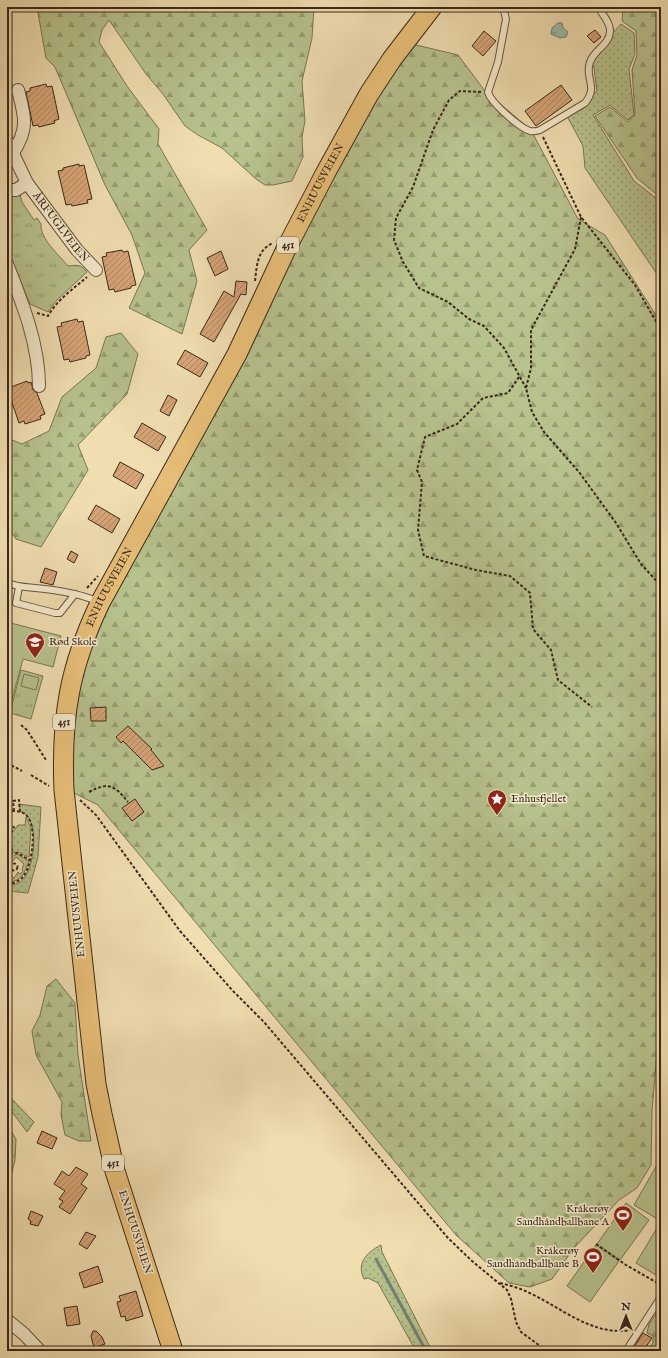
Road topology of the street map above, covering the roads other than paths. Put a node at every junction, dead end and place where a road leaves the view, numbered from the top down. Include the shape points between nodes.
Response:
1 (432, 7) edge
2 (503, 7) edge
3 (598, 7) edge
4 (18, 90) dead end
5 (7, 141) edge
6 (13, 153) junction
7 (27, 183) junction
8 (7, 190) edge
9 (7, 264) edge
10 (96, 270) road end
11 (39, 386) dead end
12 (8, 583) edge
13 (19, 588) junction
14 (75, 594) junction
15 (100, 603) junction
16 (661, 1297) edge
17 (7, 1320) edge
18 (40, 1351) edge
19 (173, 1351) edge
20 (626, 1351) edge

1 - 15 main road, ENHUUSVEIEN / 451 via 392,59 370,94 284,246 237,354
2 - 3 lane via 506,19 498,62 488,92 495,104 530,131 540,130 589,98 592,89 589,64 592,57 607,42 610,32 608,23
4 - 6 street via 26,120
5 - 6 street, ÅRFUGLVEIEN
6 - 7 street, ÅRFUGLVEIEN
7 - 8 street, ÅRFUGLVEIEN via 16,190
7 - 10 street, ÅRFUGLVEIEN via 76,250
9 - 11 street via 25,310 39,370
12 - 13 lane
13 - 14 lane
13 - 14 lane via 16,604 55,613 65,609
14 - 15 lane
15 - 19 main road, ENHUUSVEIEN / 451 via 74,667 66,703 63,742 64,790 95,1076 102,1114 115,1171
16 - 20 lane
17 - 18 street

